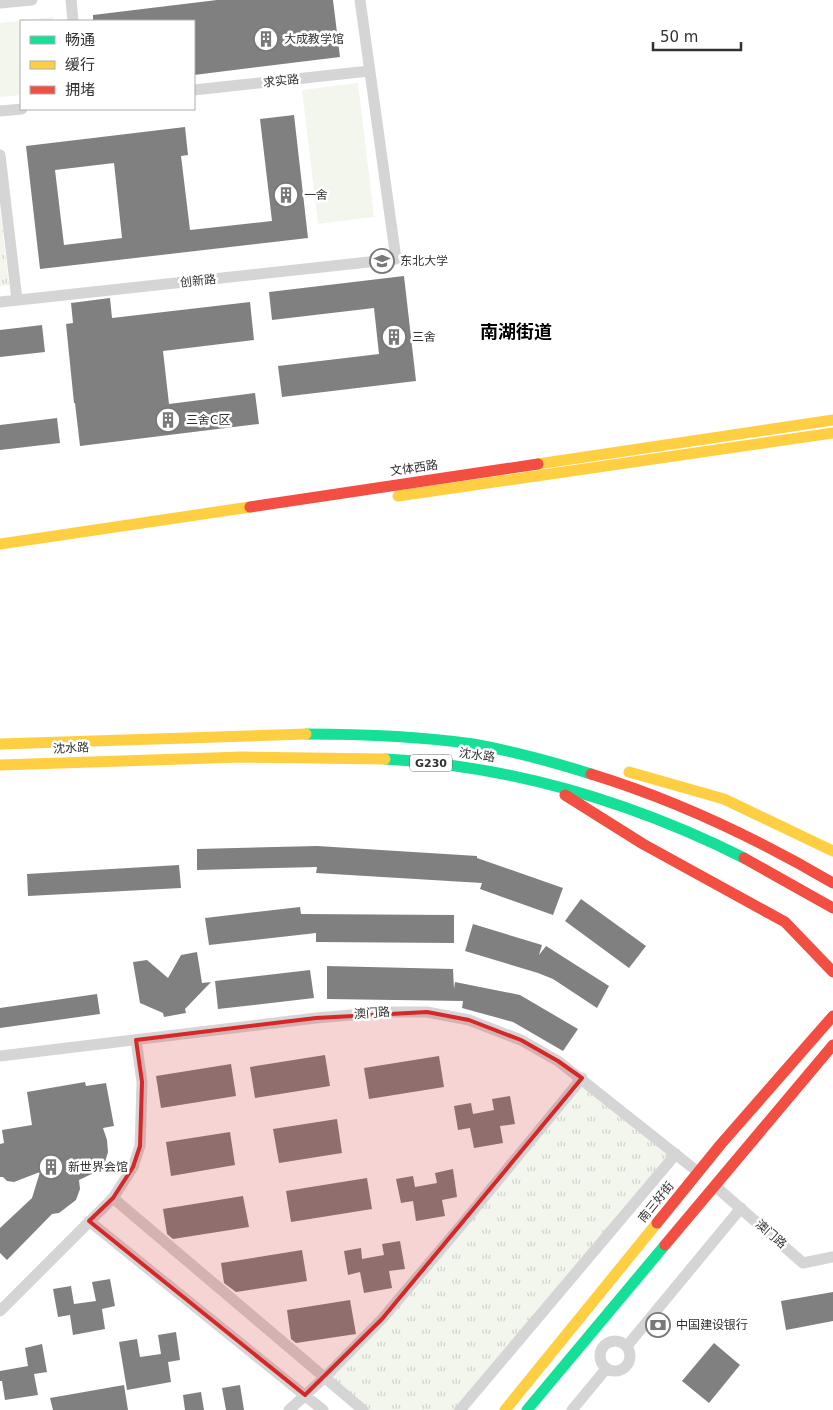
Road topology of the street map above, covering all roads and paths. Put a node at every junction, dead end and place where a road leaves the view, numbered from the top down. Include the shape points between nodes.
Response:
1 (32, 0) edge
2 (71, 0) edge
3 (360, 0) edge
4 (0, 3) edge
5 (73, 20) edge
6 (369, 71) junction
7 (195, 90) edge
8 (20, 109) edge
9 (0, 111) edge
10 (0, 155) edge
11 (17, 300) junction
12 (0, 302) edge
13 (833, 420) edge
14 (833, 433) edge
15 (0, 544) edge
16 (0, 554) edge
17 (0, 744) edge
18 (506, 751) junction
19 (587, 761) dead end
20 (0, 765) edge
21 (614, 767) dead end
22 (548, 784) junction
23 (833, 850) edge
24 (833, 883) edge
25 (833, 908) edge
26 (833, 972) edge
27 (833, 1016) edge
28 (136, 1040) junction
29 (833, 1045) edge
30 (0, 1056) edge
31 (582, 1078) junction
32 (676, 1154) junction
33 (698, 1172) junction
34 (715, 1186) junction
35 (113, 1198) junction
36 (741, 1208) junction
37 (89, 1221) junction
38 (833, 1257) edge
39 (0, 1311) edge
40 (627, 1346) junction
41 (606, 1369) junction
42 (325, 1377) junction
43 (305, 1396) junction
44 (289, 1410) edge
45 (323, 1410) edge
46 (363, 1410) edge
47 (460, 1410) edge
48 (505, 1410) edge
49 (528, 1410) edge
50 (572, 1410) edge

1 - 4 street
2 - 5 street
3 - 6 street
6 - 7 street, 求实路
6 - 11 street, 创新路 via 396,259
8 - 9 street
10 - 11 street
11 - 12 street, 创新路
13 - 15 main road, 文体西路
14 - 16 main road, 文体西路
17 - 18 main road, 沈水路 / G230 via 335,734 436,740
18 - 19 main road
18 - 24 main road, 沈水路 / G230 via 570,767 656,795 751,838
20 - 22 main road, 沈水路 / G230 via 244,757 353,758 469,768
21 - 23 main road via 724,799
22 - 25 main road, 沈水路 / G230 via 596,796 676,825 791,882
22 - 26 main road via 643,844 785,922
27 - 33 main road, 南三好街
28 - 30 street, 澳门路
28 - 31 street, 澳门路 via 316,1018 427,1012 469,1020 521,1040
28 - 35 street via 142,1082 140,1146 133,1167
29 - 34 main road
31 - 32 street, 澳门路
31 - 42 street via 382,1318
32 - 33 street, 澳门路
32 - 47 street
33 - 48 main road, 南三好街
34 - 36 street, 澳门路
34 - 49 main road
35 - 37 street
35 - 42 street
36 - 38 street, 澳门路 via 803,1263
36 - 40 street
37 - 39 street
37 - 43 street
40 - 41 street via 631,1356 626,1367 617,1372
40 - 41 street via 612,1341 602,1347 600,1357
41 - 50 street
42 - 43 street
42 - 46 street
43 - 44 street
43 - 45 street

